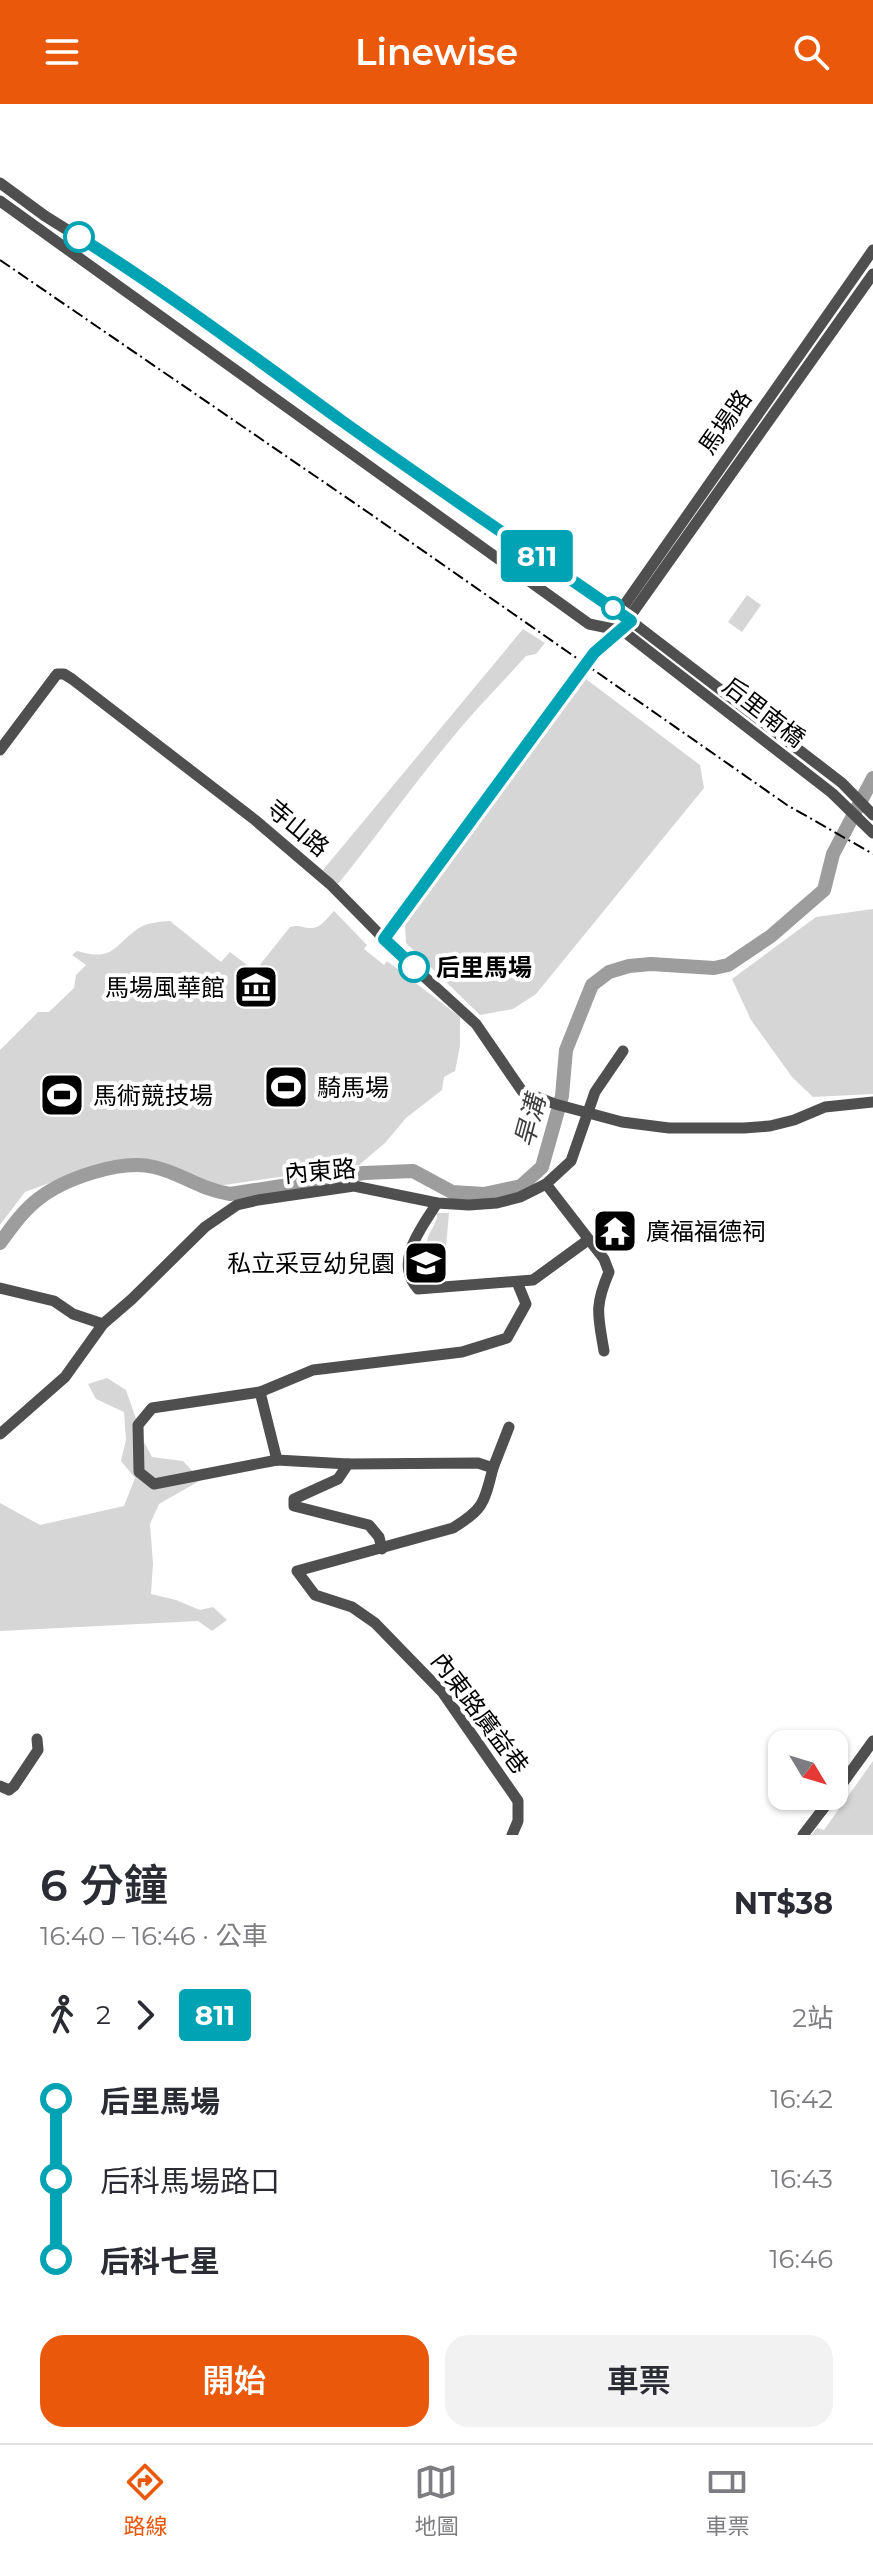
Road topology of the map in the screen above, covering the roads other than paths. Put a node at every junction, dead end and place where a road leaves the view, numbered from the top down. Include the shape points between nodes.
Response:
1 (0, 183) edge
2 (0, 201) edge
3 (873, 250) edge
4 (873, 274) edge
5 (631, 621) junction
6 (623, 631) junction
7 (0, 750) edge
8 (873, 815) edge
9 (873, 833) edge
10 (384, 939) junction
11 (623, 1051) dead end
12 (873, 1102) edge
13 (589, 1113) junction
14 (546, 1184) junction
15 (437, 1203) junction
16 (588, 1240) junction
17 (517, 1282) junction
18 (0, 1288) edge
19 (103, 1324) junction
20 (604, 1351) dead end
21 (260, 1392) junction
22 (509, 1427) dead end
23 (0, 1434) edge
24 (277, 1460) junction
25 (348, 1464) junction
26 (493, 1468) junction
27 (382, 1549) junction
28 (37, 1739) dead end
29 (873, 1741) edge
30 (848, 1776) edge
31 (0, 1786) edge
32 (823, 1810) edge
33 (512, 1835) edge
34 (803, 1835) edge

1 - 5 street, 后里南橋
2 - 6 street via 589,624
3 - 5 street, 馬場路 via 623,607
4 - 5 street, 馬場路
5 - 6 street, 馬場路
5 - 8 street, 后里南橋 via 842,783
6 - 9 street, 后里南橋 via 832,793
6 - 10 street, 馬場路 via 594,653
7 - 10 street, 寺山路 via 57,674 64,674 300,856
10 - 13 street, 寺山路 via 471,1018 522,1091
11 - 13 street, 內東路 via 595,1092
12 - 13 street via 825,1107 794,1120 744,1128 646,1126
13 - 14 street, 內東路 via 571,1161
14 - 15 street, 內東路 via 497,1203
14 - 16 street
15 - 17 street via 410,1249 410,1280 418,1289
15 - 19 street, 內東路 via 354,1186 237,1205 205,1227
16 - 17 street via 533,1280
16 - 20 street via 609,1272 597,1307
17 - 21 street via 526,1304 507,1338 462,1352 313,1370
18 - 19 street via 54,1301
19 - 23 street, 內東路 via 65,1377
21 - 24 street
21 - 24 street via 152,1408 138,1425 139,1472 154,1484
22 - 26 street, 內東路廣益巷
24 - 25 street
25 - 26 street via 478,1463
25 - 27 street via 338,1479 294,1499 294,1506 369,1525
26 - 27 street, 內東路廣益巷 via 485,1501 475,1515 453,1528
27 - 33 street, 內東路廣益巷 via 297,1571 315,1595 352,1607 375,1623 443,1693 518,1801
28 - 31 street via 38,1750 14,1786
29 - 30 street
32 - 34 street

